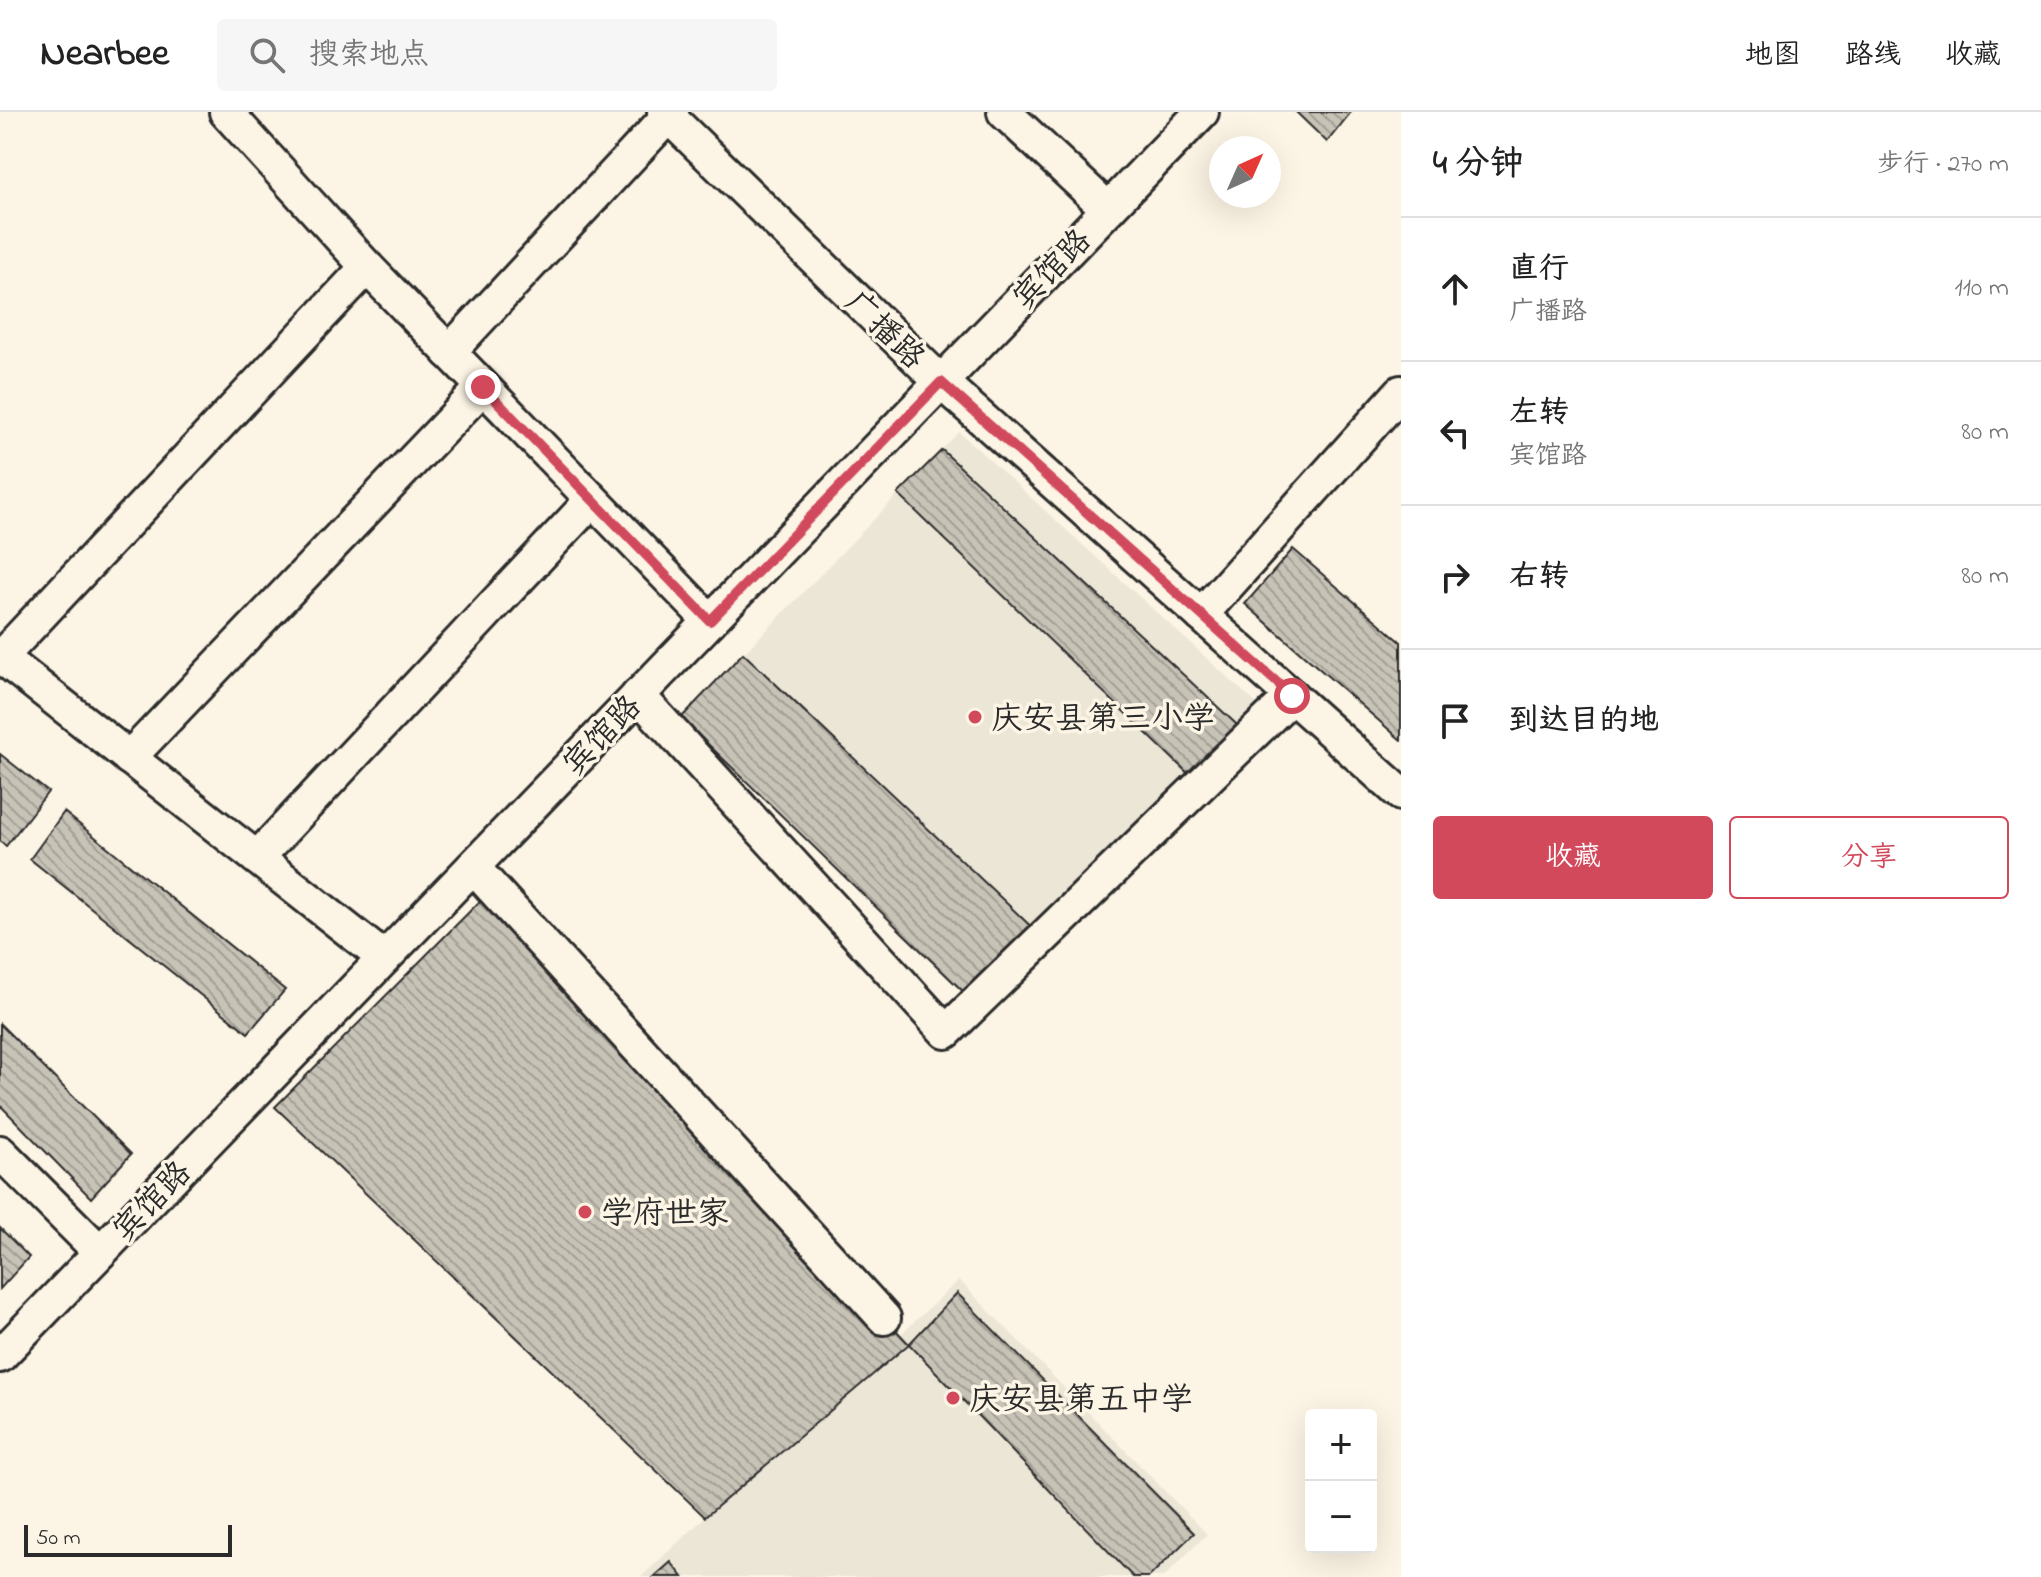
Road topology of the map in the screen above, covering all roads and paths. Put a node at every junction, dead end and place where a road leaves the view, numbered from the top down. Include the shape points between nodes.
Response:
1 (226, 112) edge
2 (1004, 112) edge
3 (1202, 112) edge
4 (668, 113) edge
5 (1108, 209) junction
6 (367, 267) junction
7 (449, 352) junction
8 (941, 382) junction
9 (483, 387) junction
10 (1401, 392) edge
11 (592, 500) junction
12 (1201, 615) junction
13 (710, 621) junction
14 (0, 656) edge
15 (638, 695) junction
16 (1292, 696) junction
17 (129, 758) junction
18 (1401, 794) edge
19 (257, 858) junction
20 (473, 867) junction
21 (384, 958) junction
22 (0, 1152) edge
23 (100, 1252) junction
24 (884, 1318) dead end
25 (0, 1356) edge

1 - 6 street
2 - 5 street
3 - 5 street, 宾馆路
4 - 7 street
4 - 8 street, 广播路
5 - 8 street, 宾馆路
6 - 7 street
6 - 14 street
7 - 9 street
8 - 12 street, 广播路
8 - 13 street, 宾馆路
9 - 11 street
9 - 17 street
10 - 12 street
11 - 13 street
11 - 19 street
12 - 16 street, 广播路
13 - 15 street, 宾馆路
14 - 17 street
15 - 16 street via 946,1032
15 - 20 street, 宾馆路
16 - 18 street, 广播路
17 - 19 street
19 - 21 street
20 - 21 street, 宾馆路
20 - 24 street
21 - 23 street, 宾馆路
22 - 23 street
23 - 25 street, 宾馆路

